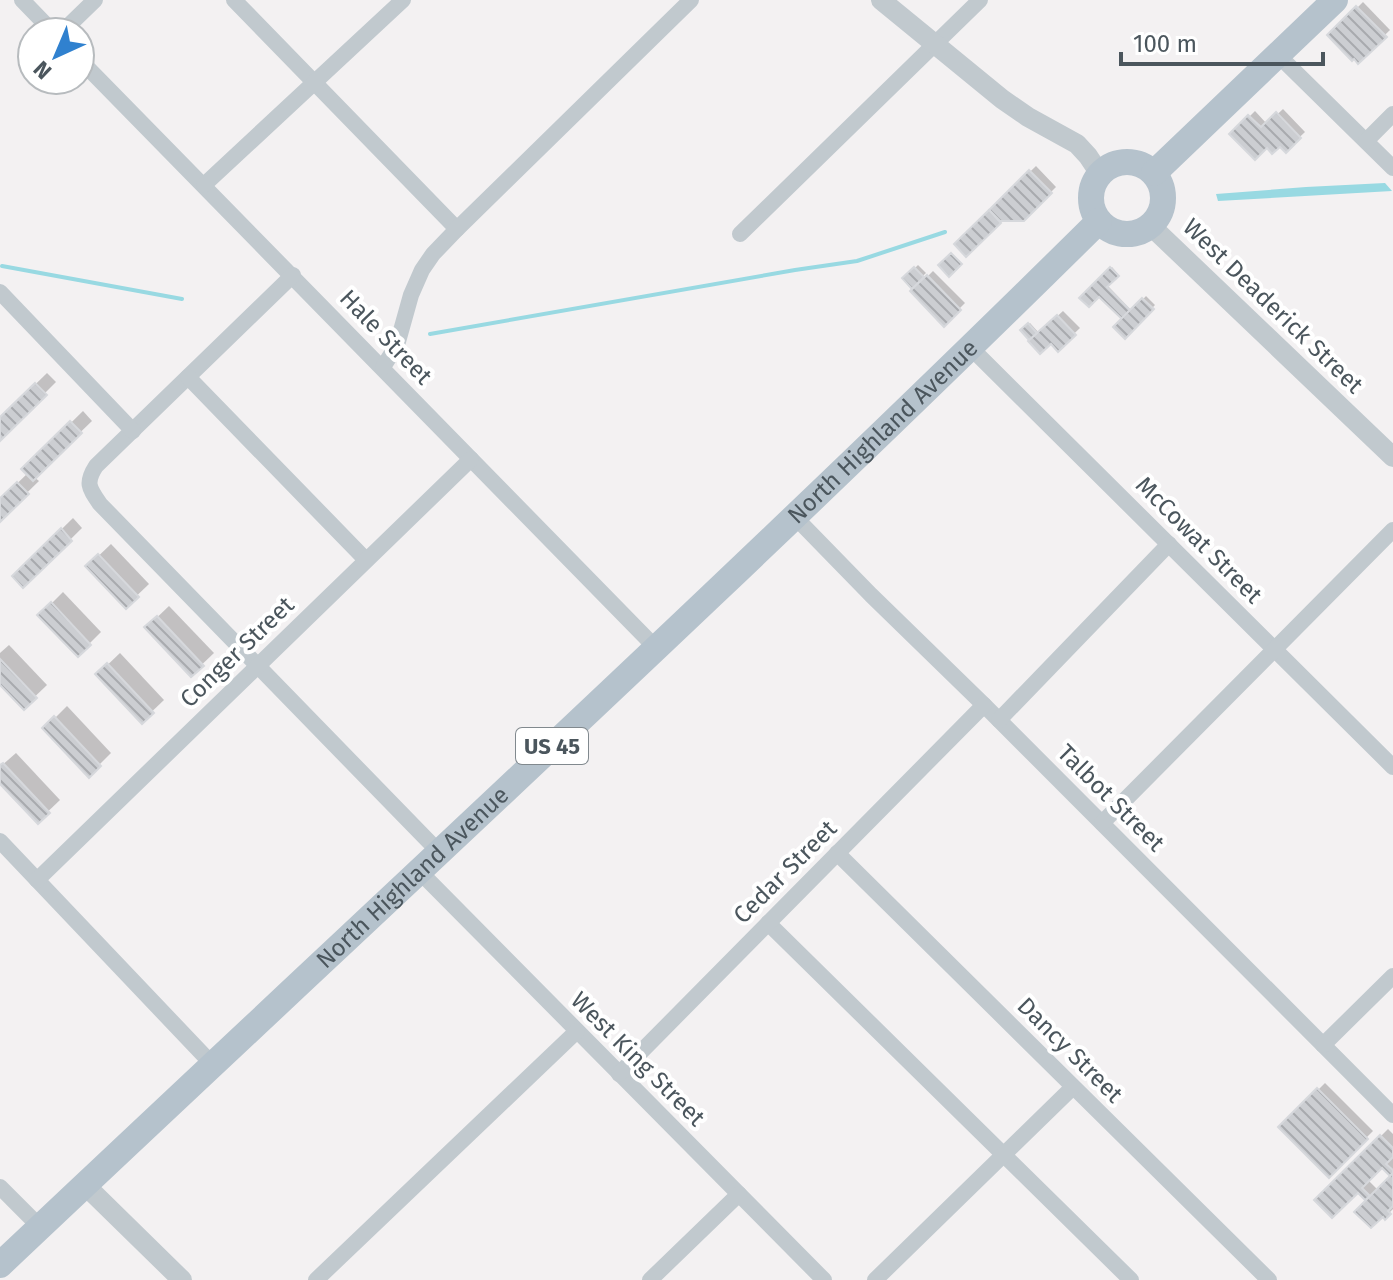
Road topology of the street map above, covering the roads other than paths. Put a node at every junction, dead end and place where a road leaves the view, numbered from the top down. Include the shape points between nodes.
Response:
1 (22, 0) edge
2 (95, 0) edge
3 (234, 0) edge
4 (403, 0) edge
5 (691, 0) edge
6 (881, 0) edge
7 (980, 0) edge
8 (1331, 1) edge
9 (38, 16) edge
10 (78, 16) edge
11 (933, 44) junction
12 (1278, 55) junction
13 (96, 76) edge
14 (315, 82) junction
15 (1393, 114) edge
16 (1366, 141) junction
17 (1393, 168) edge
18 (1154, 173) junction
19 (1100, 174) junction
20 (204, 185) junction
21 (1099, 221) junction
22 (1151, 226) junction
23 (457, 229) junction
24 (740, 234) dead end
25 (293, 275) junction
26 (0, 292) edge
27 (971, 348) junction
28 (383, 367) junction
29 (188, 377) junction
30 (133, 431) junction
31 (1393, 457) edge
32 (471, 459) junction
33 (794, 516) junction
34 (1393, 530) edge
35 (1169, 544) junction
36 (366, 560) junction
37 (656, 648) junction
38 (1274, 649) junction
39 (258, 666) junction
40 (984, 705) junction
41 (999, 720) junction
42 (1393, 767) edge
43 (1102, 823) junction
44 (0, 841) edge
45 (439, 852) junction
46 (837, 853) junction
47 (419, 871) junction
48 (37, 880) junction
49 (768, 923) junction
50 (1393, 976) edge
51 (577, 1031) junction
52 (1323, 1045) junction
53 (213, 1065) junction
54 (619, 1074) junction
55 (1073, 1087) junction
56 (1393, 1115) edge
57 (1004, 1155) junction
58 (85, 1185) junction
59 (0, 1187) edge
60 (739, 1194) junction
61 (40, 1227) junction
62 (0, 1265) edge
63 (182, 1280) edge
64 (316, 1280) edge
65 (650, 1280) edge
66 (824, 1280) edge
67 (875, 1280) edge
68 (1131, 1280) edge
69 (1269, 1280) edge

1 - 9 street
2 - 10 street
3 - 14 street
4 - 14 street
5 - 23 street
6 - 11 street
7 - 11 street
8 - 12 main road
11 - 19 street via 1002,99 1077,144
11 - 24 street
12 - 16 street
12 - 18 main road
13 - 20 street, Hale Street
14 - 20 street
14 - 23 street
15 - 16 street
16 - 17 street
18 - 19 main road via 1133,162
18 - 22 main road via 1163,206
19 - 21 main road via 1091,197
20 - 25 street, Hale Street
21 - 22 main road via 1118,234
21 - 27 main road, North Highland Avenue / US 45
22 - 31 street, West Deaderick Street
23 - 28 street via 422,270 397,345
25 - 28 street, Hale Street
25 - 29 street
26 - 30 street
27 - 33 main road, North Highland Avenue / US 45
27 - 35 street, McCowat Street
28 - 32 street, Hale Street
29 - 30 street
29 - 36 street
30 - 39 street via 96,466 89,484 100,504
32 - 36 street, Conger Street
32 - 37 street, Hale Street
33 - 37 main road, North Highland Avenue / US 45
33 - 40 street, Talbot Street
34 - 38 street
35 - 38 street, McCowat Street
35 - 41 street
36 - 39 street, Conger Street
37 - 45 main road, North Highland Avenue / US 45
38 - 42 street, McCowat Street
38 - 43 street
39 - 45 street
39 - 48 street, Conger Street
40 - 41 street, Talbot Street
40 - 46 street, Cedar Street
41 - 43 street, Talbot Street
43 - 52 street, Talbot Street
44 - 48 street
45 - 47 main road, North Highland Avenue / US 45
46 - 49 street, Cedar Street
46 - 55 street, Dancy Street
47 - 51 street, West King Street
47 - 53 main road, North Highland Avenue / US 45
48 - 53 street
49 - 54 street, Cedar Street
49 - 57 street
50 - 52 street
51 - 54 street, West King Street
51 - 64 street
52 - 56 street, Talbot Street
53 - 58 main road, North Highland Avenue / US 45
54 - 60 street, West King Street
55 - 57 street
55 - 69 street, Dancy Street
57 - 67 street
57 - 68 street
58 - 61 main road, North Highland Avenue / US 45
58 - 63 street
59 - 61 street
60 - 65 street
60 - 66 street, West King Street
61 - 62 main road, North Highland Avenue / US 45

